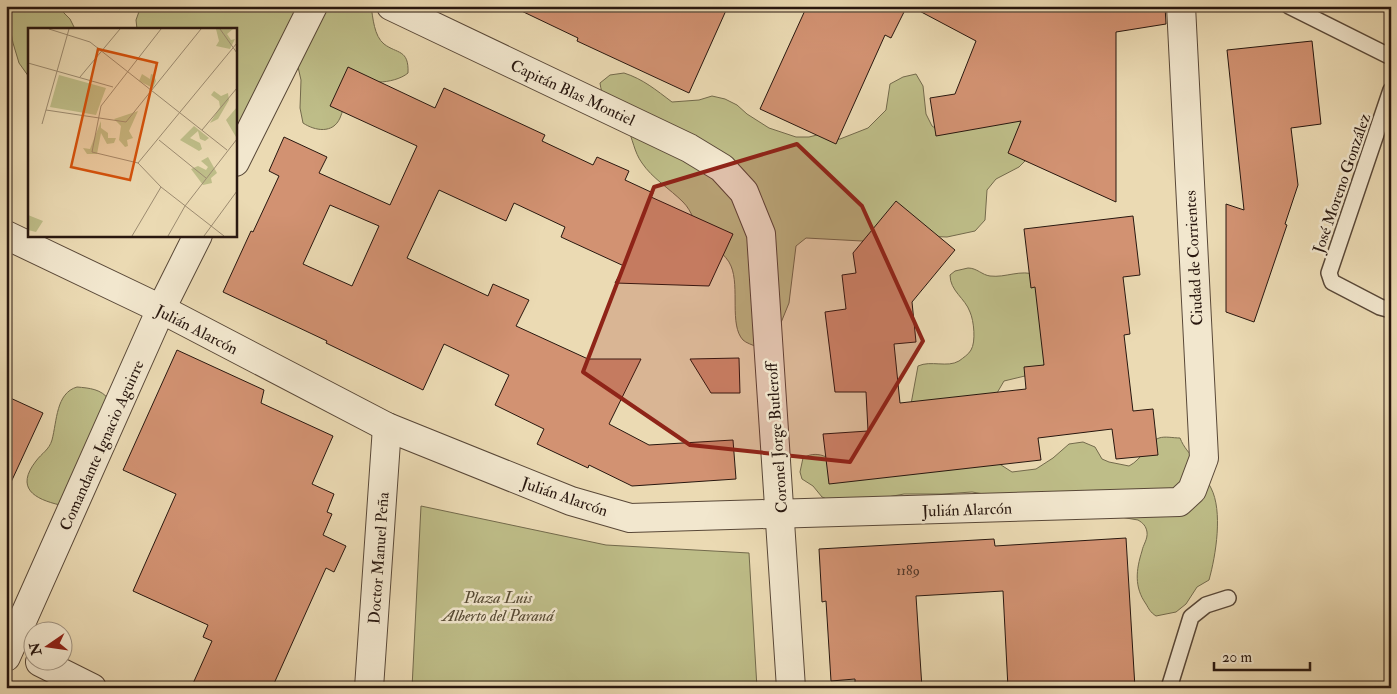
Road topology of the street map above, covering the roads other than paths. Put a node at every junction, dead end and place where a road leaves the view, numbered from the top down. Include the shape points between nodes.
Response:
1 (313, 6) edge
2 (391, 6) edge
3 (1181, 6) edge
4 (1289, 6) edge
5 (1391, 57) edge
6 (1391, 90) edge
7 (236, 160) edge
8 (744, 192) joint
9 (6, 236) edge
10 (198, 236) edge
11 (161, 309) junction
12 (1391, 310) edge
13 (387, 427) junction
14 (1179, 502) joint
15 (781, 515) junction
16 (1228, 598) dead end
17 (14, 652) edge
18 (60, 672) edge
19 (92, 688) edge
20 (369, 688) edge
21 (791, 688) edge
22 (1169, 688) edge

1 - 7 street
2 - 8 street, Capitán Blas Montiel via 689,148 722,168
3 - 14 street, Ciudad de Corrientes via 1204,458 1192,490
4 - 5 lane
6 - 12 lane, José Moreno González via 1329,273 1332,282
8 - 15 street, Coronel Jorge Butleroff via 761,234
9 - 11 street, Julián Alarcón
10 - 11 street, Comandante Ignacio Aguirre
11 - 13 street, Julián Alarcón
11 - 17 street, Comandante Ignacio Aguirre
13 - 15 street, Julián Alarcón via 571,501 630,518
13 - 20 street, Doctor Manuel Peña
14 - 15 street, Julián Alarcón
15 - 21 street, Coronel Jorge Butleroff
16 - 22 lane via 1206,605 1191,617
18 - 19 street

